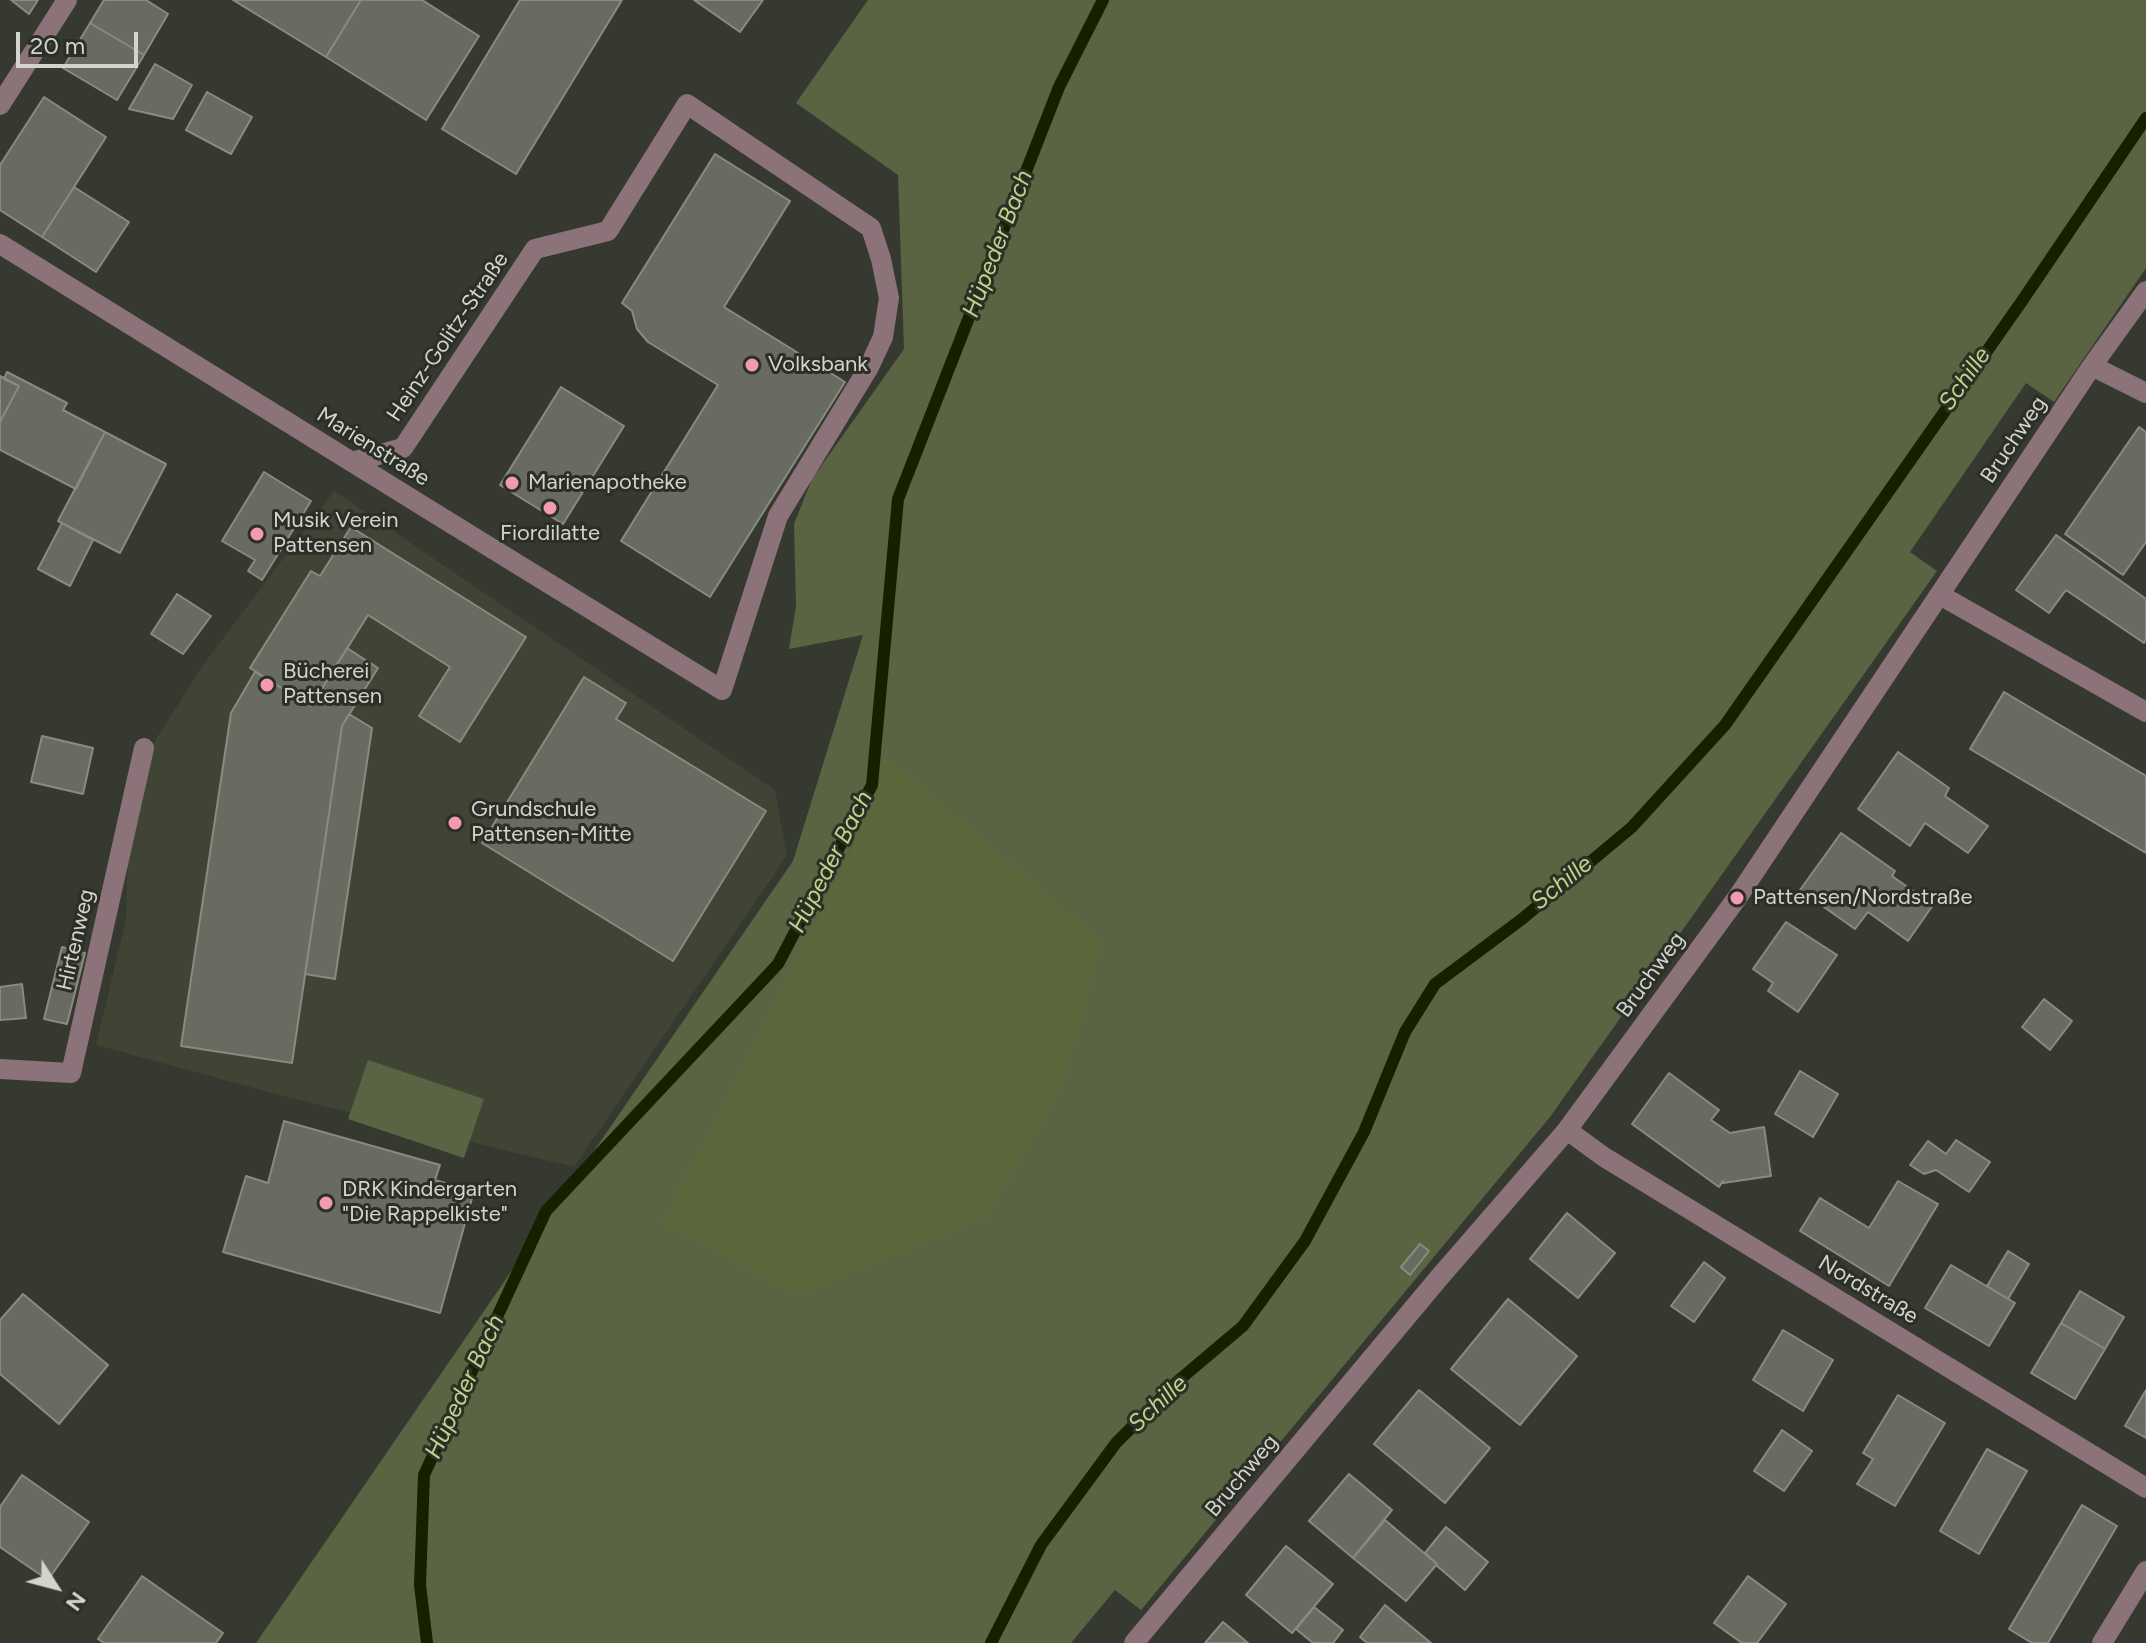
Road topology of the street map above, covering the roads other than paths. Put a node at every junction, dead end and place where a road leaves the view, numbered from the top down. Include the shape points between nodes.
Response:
1 (67, 0) edge
2 (0, 105) edge
3 (0, 244) edge
4 (2146, 291) edge
5 (2092, 366) junction
6 (2146, 393) edge
7 (352, 462) junction
8 (1940, 595) junction
9 (722, 690) joint
10 (2146, 712) edge
11 (144, 748) dead end
12 (0, 1069) edge
13 (1567, 1130) junction
14 (2146, 1488) edge
15 (2146, 1571) edge
16 (1134, 1643) edge
17 (2102, 1643) edge

1 - 2 street
3 - 7 street, Marienstraße
4 - 5 street, Bruchweg
5 - 6 street
5 - 8 street, Bruchweg
7 - 9 street, Marienstraße
7 - 9 street, Heinz-Golitz-Straße via 403,448 535,249 608,231 687,104 871,228 889,298 883,337 869,367 778,516
8 - 10 street
8 - 13 street, Bruchweg via 1737,898
11 - 12 street, Hirtenweg via 71,1073
13 - 14 street, Nordstraße
13 - 16 street, Bruchweg
15 - 17 street

